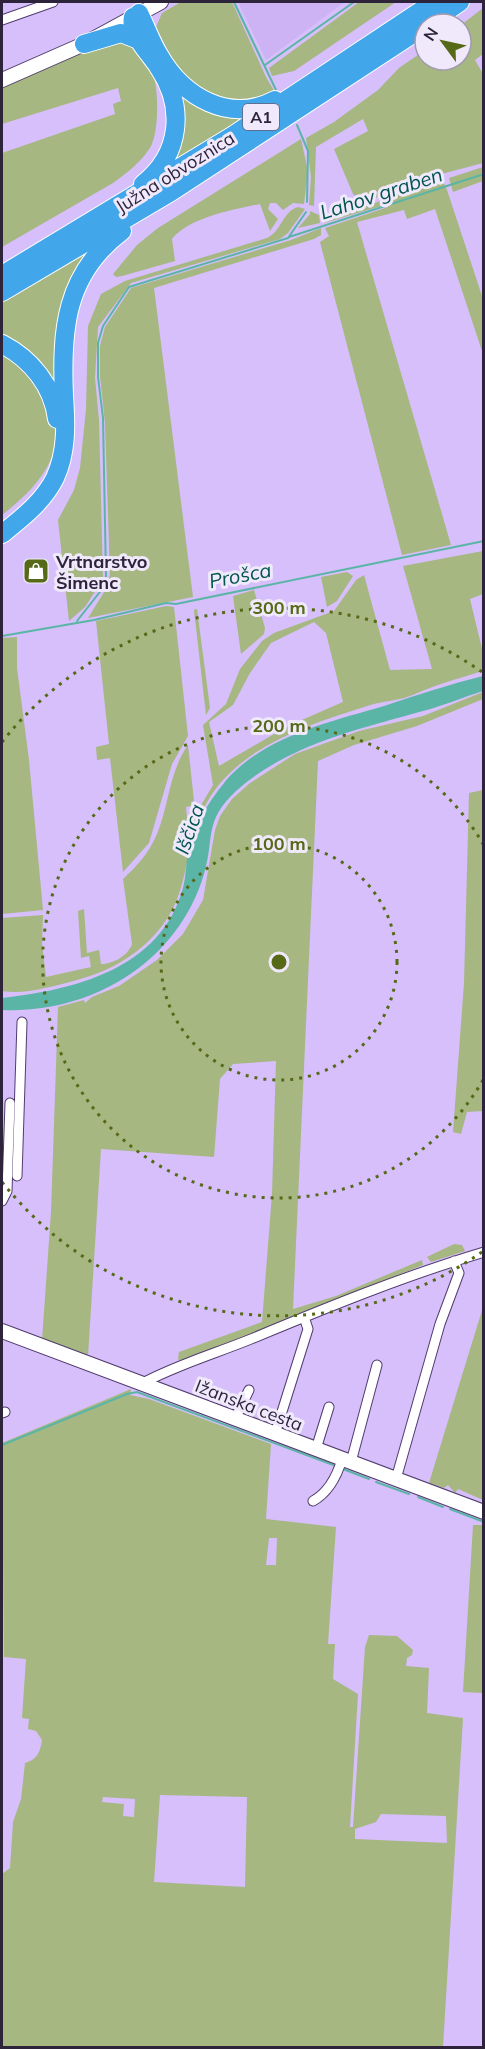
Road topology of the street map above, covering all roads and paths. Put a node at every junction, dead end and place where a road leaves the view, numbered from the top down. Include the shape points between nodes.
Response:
1 (54, 2) edge
2 (160, 2) edge
3 (460, 2) edge
4 (435, 12) edge
5 (136, 15) junction
6 (413, 18) edge
7 (2, 20) edge
8 (413, 24) edge
9 (413, 25) edge
10 (139, 40) junction
11 (84, 44) junction
12 (2, 80) edge
13 (171, 192) junction
14 (92, 222) junction
15 (2, 275) edge
16 (2, 292) edge
17 (2, 344) edge
18 (2, 524) edge
19 (2, 534) edge
20 (22, 1022) dead end
21 (10, 1103) dead end
22 (17, 1176) dead end
23 (2, 1201) edge
24 (483, 1252) edge
25 (454, 1261) junction
26 (304, 1317) junction
27 (2, 1331) edge
28 (377, 1365) dead end
29 (141, 1384) junction
30 (249, 1390) dead end
31 (329, 1407) dead end
32 (235, 1419) junction
33 (275, 1434) junction
34 (316, 1449) junction
35 (347, 1461) junction
36 (396, 1479) junction
37 (314, 1501) dead end
38 (483, 1512) edge

1 - 7 street
2 - 5 street
3 - 4 highway, Južna obvoznica / A1
5 - 6 highway via 158,55 185,87 214,105 240,109 273,101 396,21
5 - 10 highway via 132,27
5 - 11 street
8 - 14 highway, Južna obvoznica / A1
9 - 13 highway, Južna obvoznica / A1
10 - 11 highway via 121,33
10 - 14 highway via 160,69 173,97 174,139 166,159 151,178 114,201
11 - 12 street
13 - 16 highway, Južna obvoznica / A1
13 - 19 highway via 158,208 111,240 78,285 64,332 65,433 60,464 43,498
14 - 15 highway, Južna obvoznica / A1
17 - 18 highway via 26,360 46,386 56,411 59,437 54,462 43,486
20 - 22 street
21 - 23 street via 7,1191
24 - 25 street
25 - 26 street
25 - 36 street via 459,1274 440,1324
26 - 29 street via 166,1370
26 - 33 street via 308,1329
27 - 29 street, Ižanska cesta
28 - 35 street
29 - 32 street, Ižanska cesta
30 - 32 street
31 - 34 street
32 - 33 street, Ižanska cesta
33 - 34 street, Ižanska cesta
34 - 35 street, Ižanska cesta
35 - 36 street, Ižanska cesta
35 - 37 street via 323,1495
36 - 38 street, Ižanska cesta

